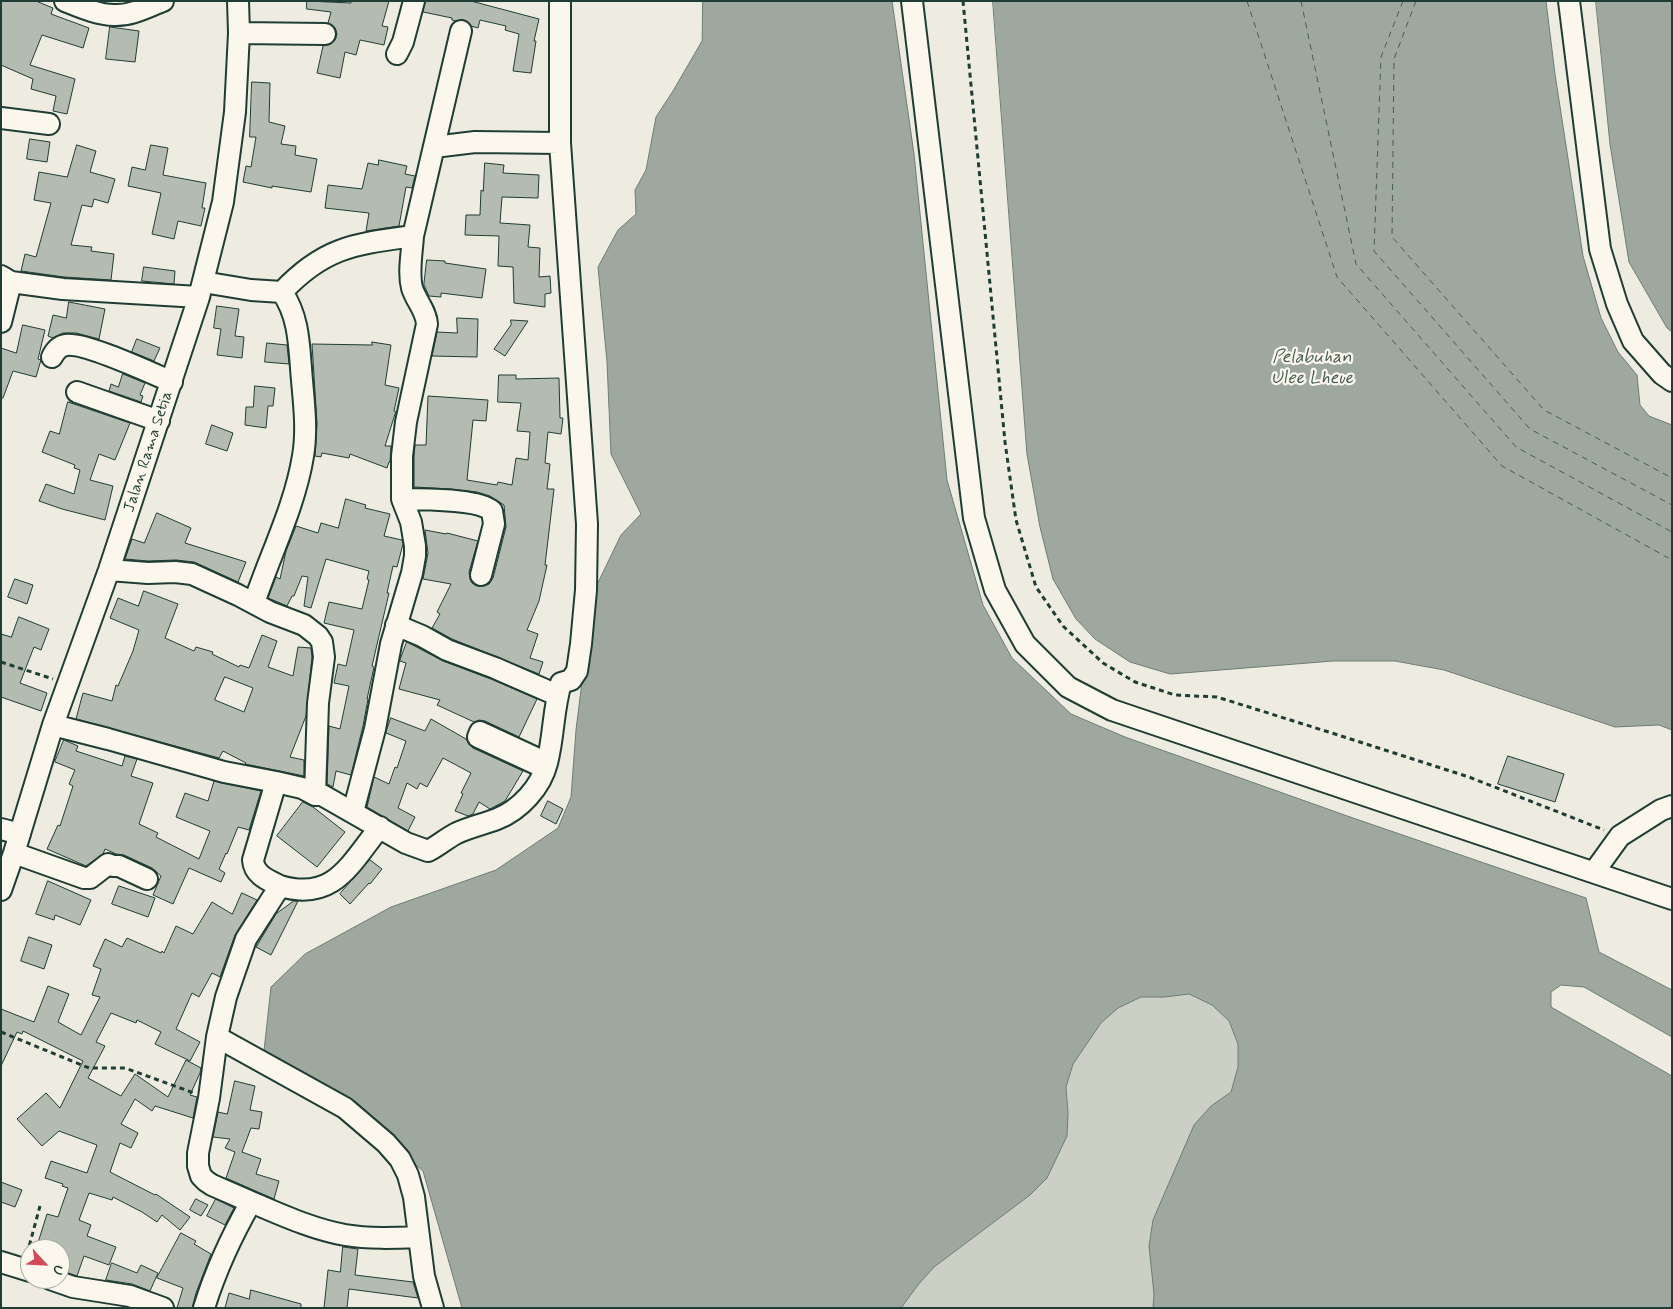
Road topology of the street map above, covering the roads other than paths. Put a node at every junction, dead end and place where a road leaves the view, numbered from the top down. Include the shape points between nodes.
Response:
1 (65, 1) edge
2 (163, 1) edge
3 (238, 1) edge
4 (414, 1) edge
5 (560, 1) edge
6 (912, 1) edge
7 (1569, 1) edge
8 (461, 31) dead end
9 (239, 33) junction
10 (325, 34) dead end
11 (397, 54) dead end
12 (1, 118) edge
13 (49, 124) dead end
14 (560, 143) junction
15 (434, 147) junction
16 (413, 236) junction
17 (6, 279) edge
18 (201, 290) junction
19 (282, 292) junction
20 (1, 322) edge
21 (52, 357) dead end
22 (1672, 381) edge
23 (172, 382) junction
24 (78, 392) dead end
25 (159, 422) junction
26 (402, 499) junction
27 (109, 570) junction
28 (481, 575) dead end
29 (254, 603) junction
30 (396, 625) junction
31 (557, 695) junction
32 (53, 725) junction
33 (276, 782) junction
34 (315, 795) junction
35 (1672, 806) edge
36 (353, 812) junction
37 (380, 827) junction
38 (1, 829) edge
39 (17, 844) junction
40 (1594, 872) junction
41 (147, 879) dead end
42 (280, 886) junction
43 (1, 890) edge
44 (1672, 899) edge
45 (216, 1037) junction
46 (251, 1202) junction
47 (418, 1237) junction
48 (1, 1262) edge
49 (20, 1268) edge
50 (70, 1286) edge
51 (163, 1308) edge
52 (204, 1308) edge
53 (433, 1308) edge

1 - 2 street via 114,15 135,12
3 - 9 street, Jalan Rama Setia
4 - 11 street
5 - 14 street
6 - 40 street via 974,518 994,590 1025,644 1068,688 1112,710
7 - 22 street via 1600,249 1617,304 1633,341
8 - 15 street
9 - 10 street
9 - 18 street, Jalan Rama Setia via 234,112 222,202
12 - 13 street
14 - 15 street via 475,142
14 - 31 street via 587,524 582,644 574,678 562,683
15 - 16 street
16 - 19 street via 371,242 329,254 298,275
16 - 26 street via 412,288 427,324 403,440
17 - 18 street via 63,289
17 - 20 street
18 - 19 street
18 - 23 street, Jalan Rama Setia
19 - 29 street via 289,302 299,335 304,454
21 - 23 street via 60,347 78,346
23 - 25 street, Jalan Rama Setia
24 - 25 street
25 - 27 street, Jalan Rama Setia
26 - 28 street via 471,503 492,511 494,524
26 - 30 street via 411,522 415,556
27 - 29 street via 192,574
27 - 32 street, Jalan Rama Setia
29 - 34 street via 313,630 322,642 324,657 318,703
30 - 31 street via 447,650
30 - 36 street via 375,729
31 - 37 street via 547,763 542,776 535,788 508,814 457,833 428,851 406,843
32 - 33 street via 224,772
32 - 39 street, Jalan Rama Setia
33 - 34 street via 302,788
33 - 42 street via 253,860 258,873
34 - 36 street via 322,795
35 - 40 street via 1620,836
36 - 37 street
37 - 42 street via 332,883 319,889 295,891
38 - 39 street
39 - 41 street via 84,878 90,878 108,864
39 - 43 street, Jalan Rama Setia
40 - 44 street
42 - 45 street via 246,939
45 - 46 street via 198,1166 201,1176 212,1185
45 - 47 street via 345,1108 386,1143 408,1175
46 - 47 street via 305,1225 347,1236
46 - 52 street via 214,1275
47 - 53 street
48 - 49 street
50 - 51 street via 130,1296

